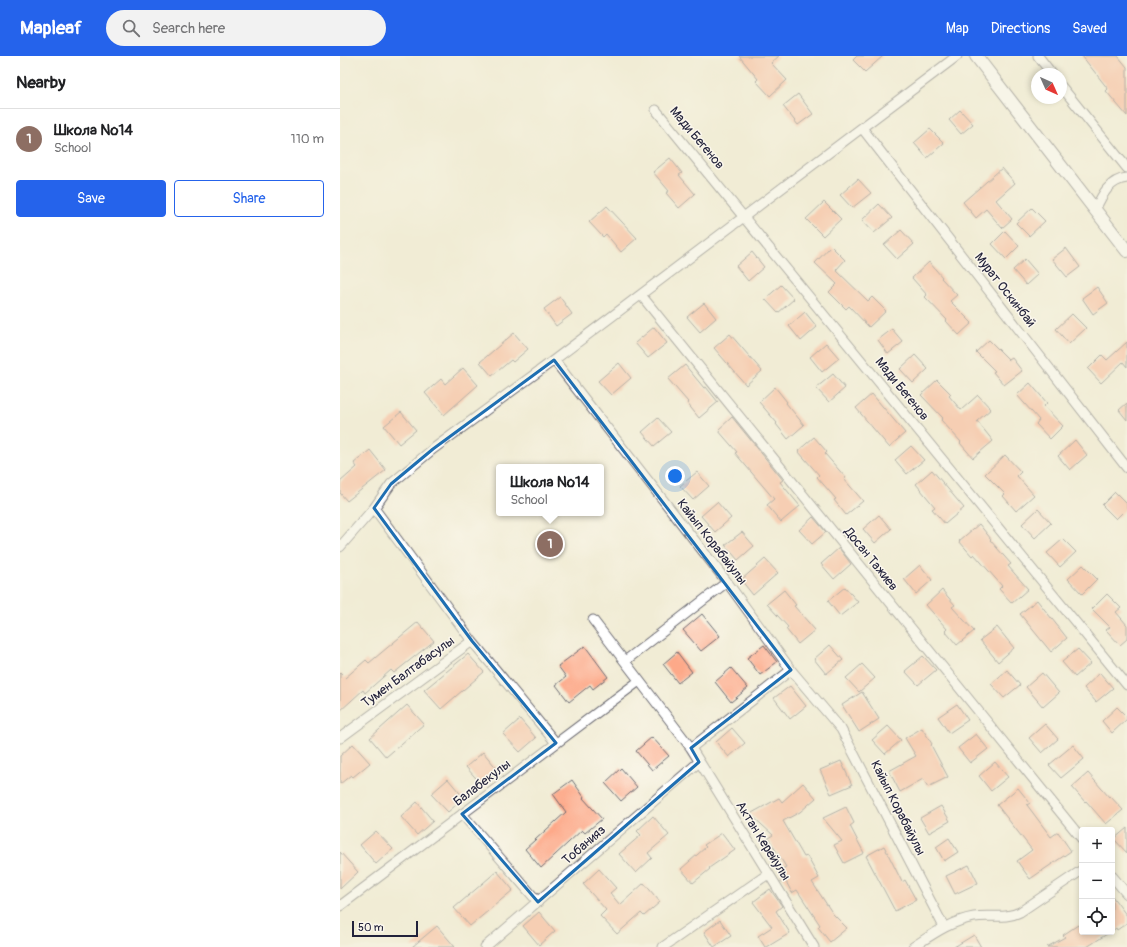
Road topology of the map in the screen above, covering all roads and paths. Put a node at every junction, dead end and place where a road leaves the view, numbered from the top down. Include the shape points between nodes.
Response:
1 (957, 56) edge
2 (976, 56) edge
3 (1038, 56) edge
4 (1047, 68) edge
5 (1067, 93) edge
6 (656, 110) dead end
7 (862, 128) junction
8 (1127, 168) edge
9 (1127, 178) edge
10 (1095, 210) junction
11 (745, 216) junction
12 (1127, 251) edge
13 (640, 295) junction
14 (554, 360) junction
15 (1127, 468) edge
16 (374, 508) junction
17 (340, 547) edge
18 (727, 582) junction
19 (593, 620) dead end
20 (472, 641) junction
21 (624, 661) junction
22 (791, 670) junction
23 (639, 681) junction
24 (1127, 685) edge
25 (340, 738) edge
26 (556, 743) junction
27 (691, 748) junction
28 (699, 762) junction
29 (462, 814) junction
30 (1079, 835) edge
31 (1079, 872) edge
32 (768, 874) junction
33 (1115, 880) edge
34 (1127, 894) edge
35 (538, 902) junction
36 (340, 906) edge
37 (944, 927) junction
38 (485, 947) edge
39 (663, 947) edge
40 (814, 947) edge
41 (913, 947) edge

1 - 7 street
2 - 10 main road
3 - 4 street
5 - 8 street
6 - 11 street, Мади Бегенов
7 - 11 street
7 - 15 street, Мурат Оскинбай
9 - 10 street via 1110,185
10 - 12 main road
11 - 13 street
11 - 24 street, Мади Бегенов
13 - 14 street
13 - 30 street, Досан Тажиев
14 - 16 street via 427,454 391,484
14 - 18 street, Кайып Корабайулы
16 - 17 street
16 - 20 street
18 - 21 street
18 - 22 street, Кайып Корабайулы
19 - 21 street, Актан Керейулы
20 - 25 street, Тумен Балтабасулы
20 - 26 street
21 - 23 street, Актан Керейулы
22 - 27 street
22 - 37 street, Кайып Корабайулы via 841,729
23 - 26 street, Балабекулы
23 - 27 street, Актан Керейулы
26 - 29 street, Балабекулы
27 - 28 street, Актан Керейулы
28 - 32 street, Актан Керейулы
28 - 35 street, Тобанияз
29 - 35 street
29 - 36 street, Балабекулы
31 - 37 street via 1012,916 976,916
32 - 39 street
32 - 40 street, Актан Керейулы
33 - 34 street
35 - 38 street, Тобанияз
37 - 41 street

